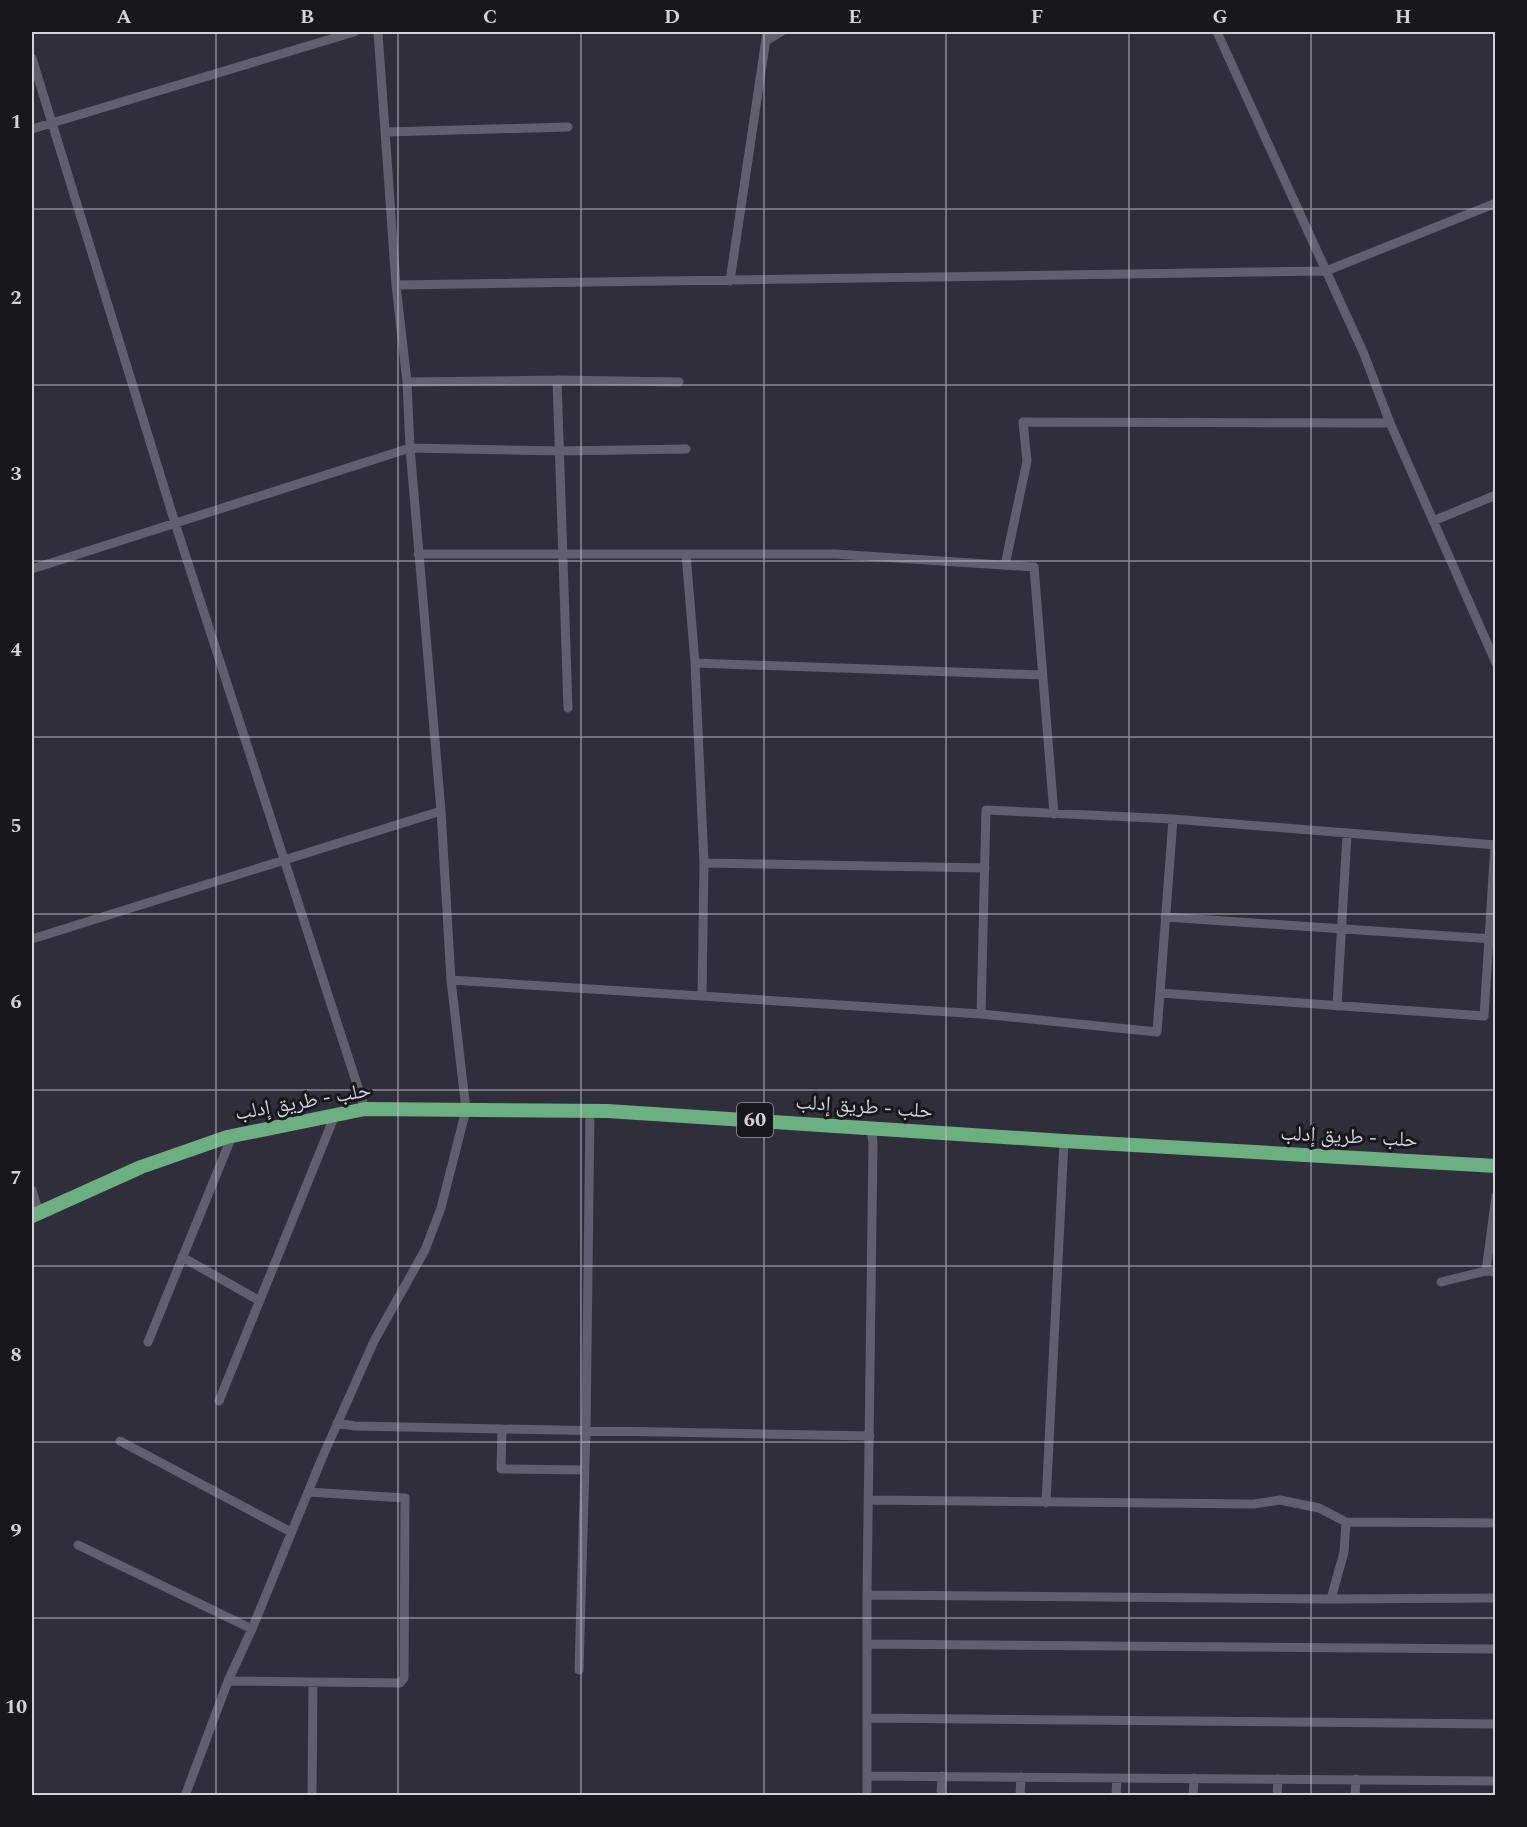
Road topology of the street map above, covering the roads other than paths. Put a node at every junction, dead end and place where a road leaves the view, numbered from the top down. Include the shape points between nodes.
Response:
1 (354, 32) edge
2 (378, 32) edge
3 (781, 32) edge
4 (1217, 32) edge
5 (766, 36) edge
6 (32, 58) edge
7 (51, 123) junction
8 (568, 127) dead end
9 (32, 129) edge
10 (386, 132) junction
11 (1496, 203) edge
12 (1326, 271) junction
13 (730, 281) junction
14 (396, 285) junction
15 (557, 380) junction
16 (407, 382) junction
17 (679, 382) dead end
18 (1390, 423) junction
19 (410, 448) junction
20 (686, 449) dead end
21 (561, 450) junction
22 (1496, 495) edge
23 (1433, 520) junction
24 (175, 523) junction
25 (418, 554) junction
26 (564, 554) junction
27 (686, 554) junction
28 (1005, 565) junction
29 (32, 569) edge
30 (695, 663) junction
31 (1496, 663) edge
32 (1043, 675) junction
33 (568, 708) dead end
34 (441, 811) junction
35 (1054, 814) junction
36 (1173, 819) junction
37 (1347, 834) junction
38 (1495, 845) edge
39 (283, 860) junction
40 (704, 863) junction
41 (985, 868) junction
42 (1165, 917) junction
43 (1341, 930) junction
44 (32, 939) edge
45 (1493, 939) edge
46 (451, 980) junction
47 (1160, 993) junction
48 (702, 996) junction
49 (1337, 1006) junction
50 (981, 1014) junction
51 (365, 1109) junction
52 (466, 1110) junction
53 (590, 1111) junction
54 (335, 1115) junction
55 (871, 1129) junction
56 (232, 1136) junction
57 (1064, 1141) junction
58 (1496, 1167) edge
59 (32, 1190) edge
60 (1496, 1196) edge
61 (35, 1215) edge
62 (182, 1257) junction
63 (1491, 1272) edge
64 (1441, 1281) dead end
65 (260, 1301) junction
66 (148, 1342) dead end
67 (219, 1401) dead end
68 (337, 1423) junction
69 (502, 1429) junction
70 (586, 1430) junction
71 (870, 1436) junction
72 (120, 1441) dead end
73 (585, 1470) junction
74 (308, 1492) junction
75 (870, 1500) junction
76 (1046, 1503) junction
77 (1346, 1522) junction
78 (1496, 1523) edge
79 (291, 1532) junction
80 (78, 1545) dead end
81 (867, 1595) junction
82 (1496, 1598) edge
83 (1331, 1599) junction
84 (252, 1629) junction
85 (868, 1644) junction
86 (1496, 1649) edge
87 (579, 1670) dead end
88 (228, 1681) junction
89 (313, 1682) junction
90 (868, 1718) junction
91 (1496, 1724) edge
92 (867, 1776) junction
93 (942, 1776) junction
94 (1021, 1777) junction
95 (1117, 1778) junction
96 (1194, 1778) junction
97 (1278, 1779) junction
98 (1356, 1779) junction
99 (1496, 1780) edge
100 (185, 1796) edge
101 (312, 1796) edge
102 (867, 1796) edge
103 (941, 1796) edge
104 (1020, 1796) edge
105 (1116, 1796) edge
106 (1193, 1796) edge
107 (1277, 1796) edge
108 (1355, 1796) edge

1 - 7 street
2 - 10 street
3 - 5 street
4 - 12 street
5 - 13 street
6 - 7 street
7 - 9 street
7 - 24 street
8 - 10 street
10 - 14 street
11 - 12 street
12 - 13 street
12 - 18 street
13 - 14 street
14 - 16 street
15 - 16 street
15 - 17 street
15 - 21 street
16 - 19 street
18 - 23 street
18 - 28 street via 1023,422 1027,461
19 - 21 street
19 - 24 street
19 - 25 street
20 - 21 street
21 - 26 street
22 - 23 street
23 - 31 street
24 - 29 street
24 - 39 street
25 - 26 street
25 - 34 street
26 - 27 street
26 - 33 street
27 - 28 street via 835,554
27 - 30 street
28 - 32 street via 1034,567
30 - 32 street
30 - 40 street
32 - 35 street
34 - 39 street
34 - 46 street
35 - 36 street
35 - 41 street via 986,810
36 - 37 street
36 - 42 street
37 - 38 street
37 - 43 street
38 - 45 street
39 - 44 street
39 - 51 street
40 - 41 street
40 - 48 street
41 - 50 street
42 - 43 street
42 - 47 street
43 - 45 street
43 - 49 street
45 - 49 street via 1484,1016
46 - 48 street
46 - 52 street
47 - 49 street
47 - 50 street via 1157,1032
48 - 50 street
51 - 52 highway, حلب - طريق إدلب / 60
51 - 54 highway, حلب - طريق إدلب / 60
52 - 53 highway, حلب - طريق إدلب / 60
52 - 68 street via 441,1208 425,1250 374,1341
53 - 55 highway, حلب - طريق إدلب / 60
53 - 70 street
54 - 56 highway, حلب - طريق إدلب / 60
54 - 65 street
55 - 57 highway, حلب - طريق إدلب / 60
55 - 71 street
56 - 61 highway, حلب - طريق إدلب / 60 via 141,1167
56 - 62 street
57 - 58 highway, حلب - طريق إدلب / 60
57 - 76 street
59 - 61 street
60 - 63 street
62 - 65 street
62 - 66 street
63 - 64 street
65 - 67 street
68 - 69 street
68 - 74 street
69 - 70 street
69 - 73 street via 501,1469
70 - 71 street
70 - 73 street
71 - 75 street
72 - 79 street
73 - 87 street
74 - 79 street
74 - 89 street via 405,1498 404,1678 400,1683
75 - 76 street
75 - 81 street
76 - 77 street via 1254,1504 1280,1500 1320,1508
77 - 78 street
77 - 83 street via 1344,1552
79 - 84 street
80 - 84 street
81 - 83 street
81 - 85 street
82 - 83 street
84 - 88 street
85 - 86 street
85 - 90 street
88 - 89 street
88 - 100 street
89 - 101 street
90 - 91 street
90 - 92 street
92 - 93 street
92 - 102 street
93 - 94 street
93 - 103 street
94 - 95 street
94 - 104 street
95 - 96 street
95 - 105 street
96 - 97 street
96 - 106 street
97 - 98 street
97 - 107 street
98 - 99 street
98 - 108 street

